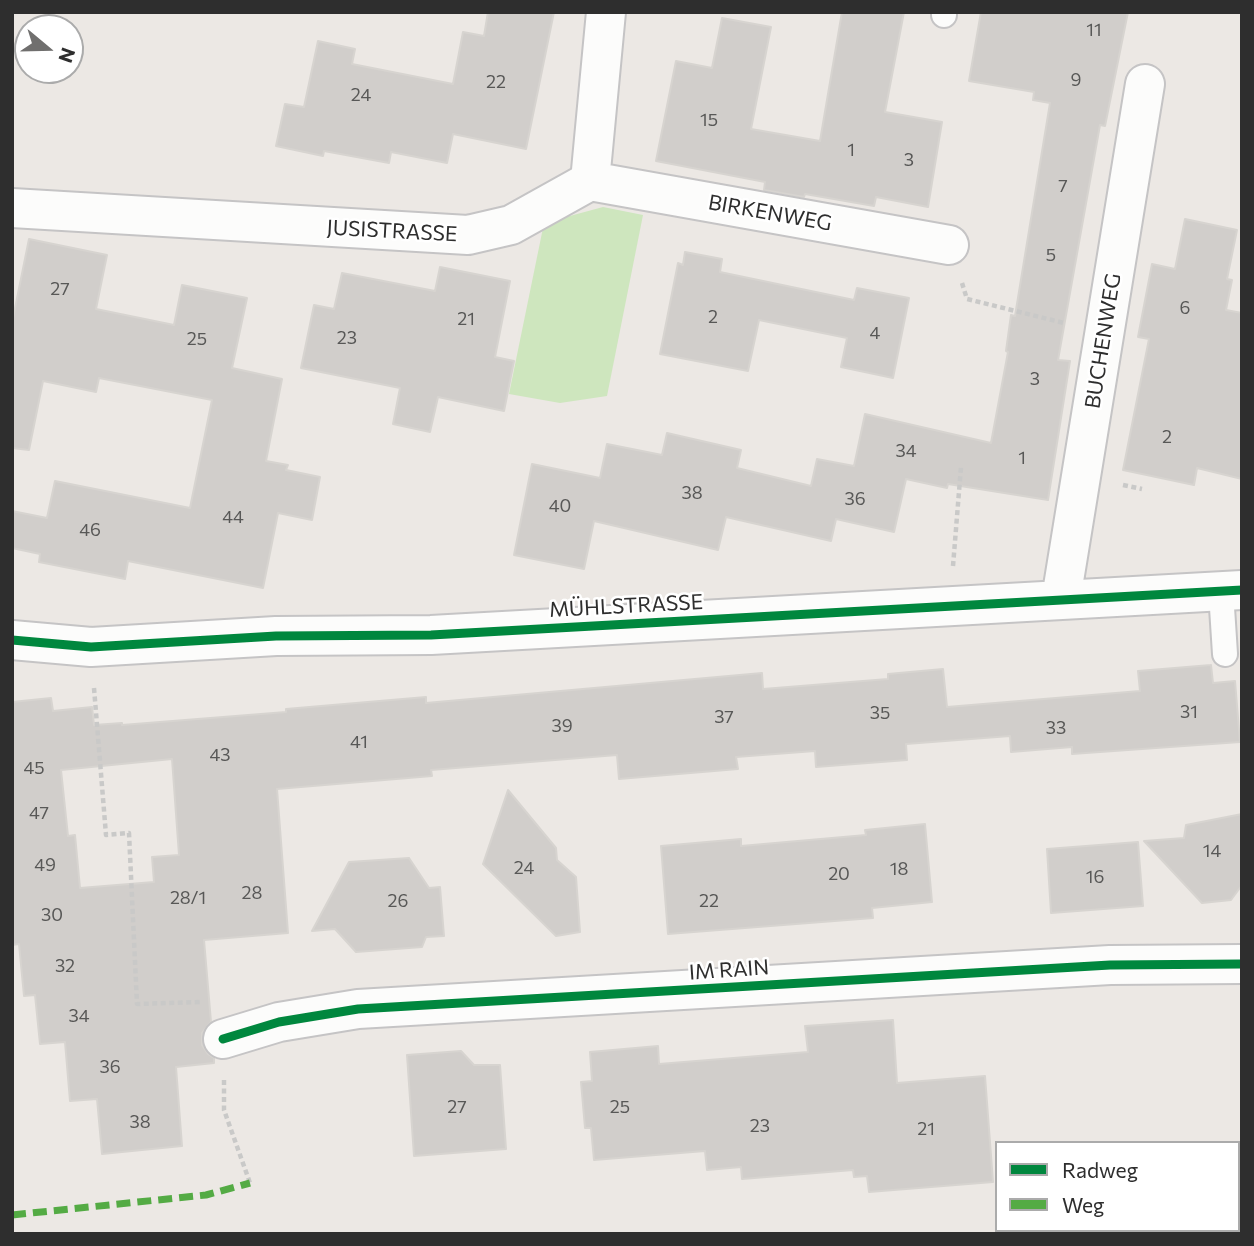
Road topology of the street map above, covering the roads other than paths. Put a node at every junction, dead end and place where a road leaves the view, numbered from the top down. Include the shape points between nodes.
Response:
1 (606, 12) edge
2 (1145, 84) dead end
3 (590, 181) junction
4 (12, 208) edge
5 (949, 245) road end
6 (1232, 591) edge
7 (1061, 599) junction
8 (12, 640) edge
9 (1225, 654) dead end
10 (1242, 964) edge
11 (223, 1039) road end

1 - 3 street
2 - 7 street, BUCHENWEG
3 - 4 street, JUSISTRASSE via 511,225 468,236
3 - 5 street, BIRKENWEG
6 - 7 street, MÜHLSTRASSE
6 - 9 lane
7 - 8 street, MÜHLSTRASSE via 431,635 276,636 91,647
10 - 11 street, IM RAIN via 1110,965 358,1010 279,1022

